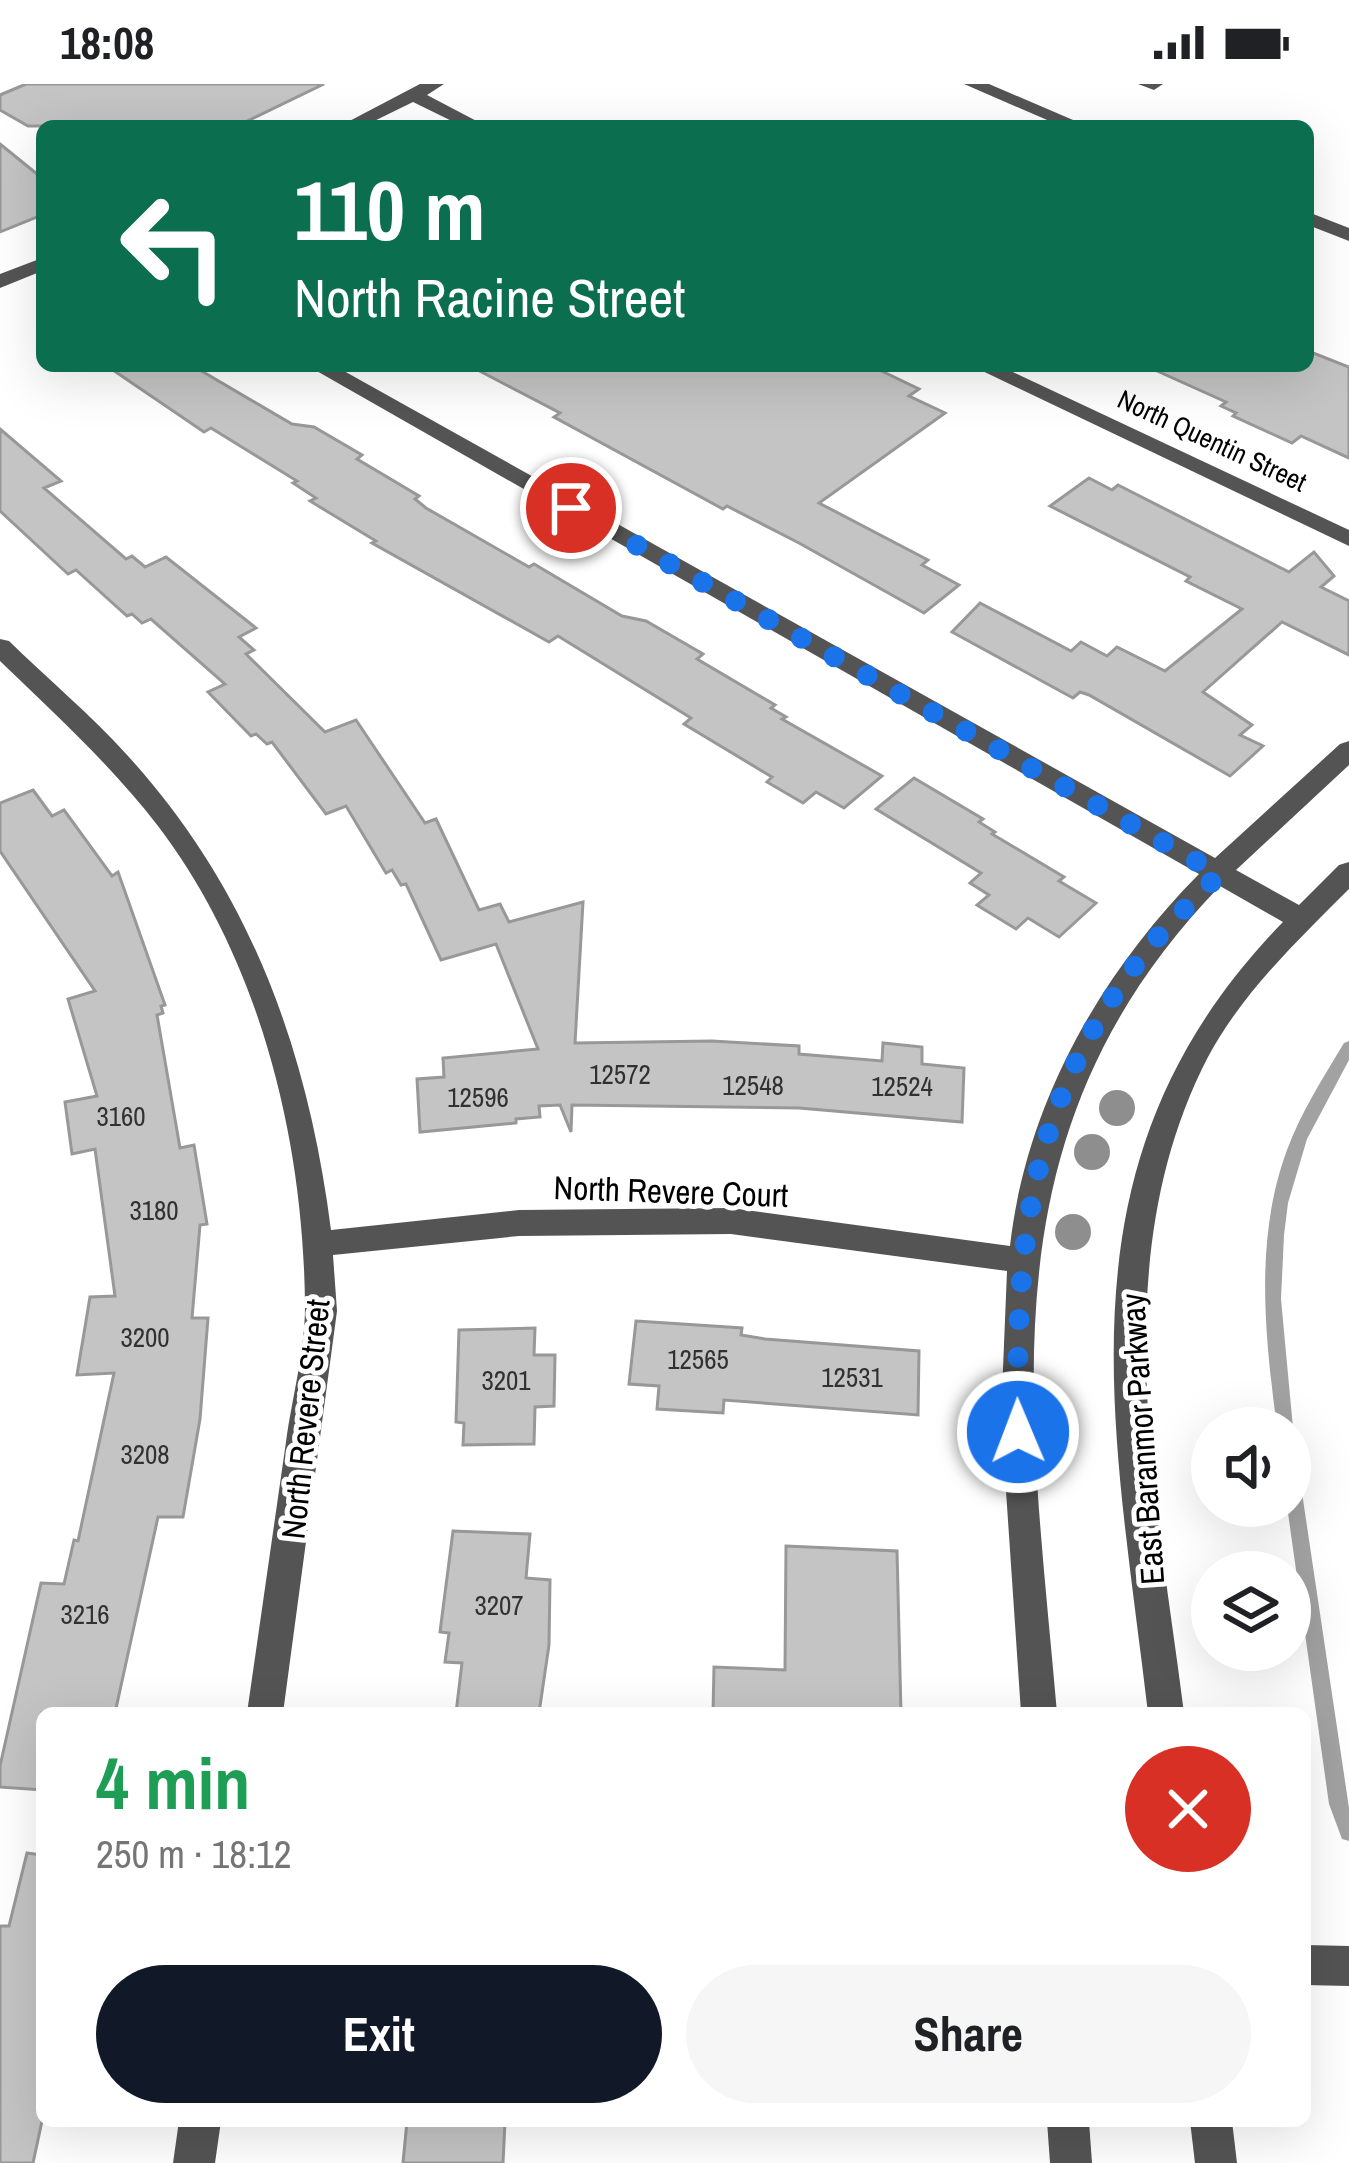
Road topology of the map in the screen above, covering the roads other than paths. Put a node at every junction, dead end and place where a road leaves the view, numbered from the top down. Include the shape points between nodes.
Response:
1 (435, 84) edge
2 (973, 84) edge
3 (412, 95) junction
4 (361, 120) edge
5 (464, 120) edge
6 (1063, 120) edge
7 (1314, 220) edge
8 (1349, 235) edge
9 (36, 267) edge
10 (0, 282) edge
11 (330, 372) edge
12 (996, 372) edge
13 (1349, 539) edge
14 (0, 647) edge
15 (1349, 750) edge
16 (1349, 872) edge
17 (1219, 874) junction
18 (1301, 920) junction
19 (319, 1244) junction
20 (1020, 1260) junction
21 (267, 1707) edge
22 (1039, 1707) edge
23 (1165, 1707) edge
24 (1311, 1965) edge
25 (1349, 1966) edge
26 (199, 2127) edge
27 (1068, 2127) edge
28 (1212, 2127) edge
29 (194, 2163) edge
30 (1071, 2163) edge
31 (1216, 2163) edge

1 - 3 street
2 - 6 street
3 - 4 street
3 - 5 street
7 - 8 street
9 - 10 street
11 - 17 street
12 - 13 street, North Quentin Street
14 - 19 street, North Revere Street via 119,763 183,842 242,940 274,1012
15 - 17 street
16 - 18 street, East Baranmor Parkway
17 - 18 street
17 - 20 street via 1145,952 1071,1069 1030,1199
18 - 23 street, East Baranmor Parkway via 1196,1052 1170,1102 1137,1223 1130,1345
19 - 20 street, North Revere Court via 519,1223 731,1221
19 - 21 street, North Revere Street via 321,1311
20 - 22 street via 1018,1432
24 - 25 street
26 - 29 street
27 - 30 street
28 - 31 street

